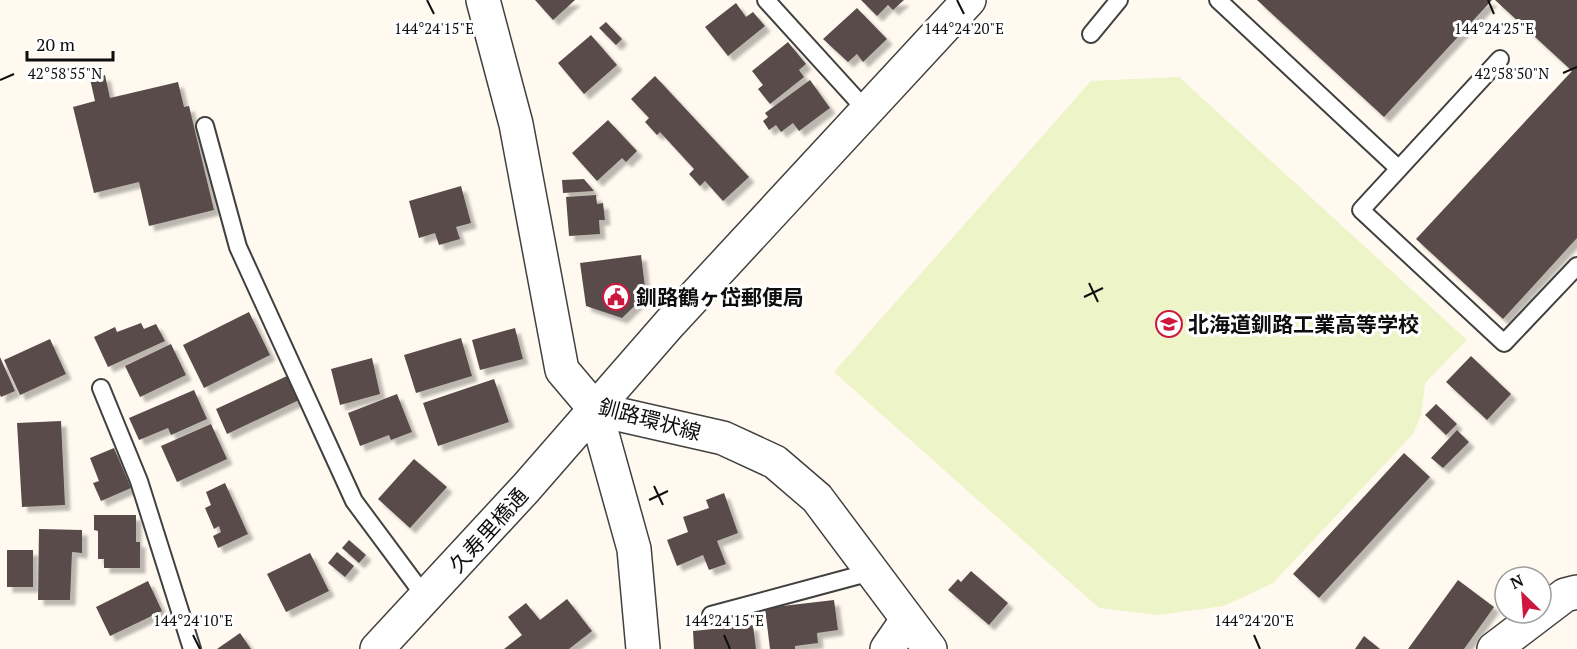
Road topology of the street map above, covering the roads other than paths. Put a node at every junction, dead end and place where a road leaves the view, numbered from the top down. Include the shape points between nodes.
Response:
1 (483, 0) edge
2 (766, 0) edge
3 (969, 0) edge
4 (1119, 0) edge
5 (1218, 0) edge
6 (1091, 34) dead end
7 (1500, 59) dead end
8 (866, 110) junction
9 (205, 126) dead end
10 (1399, 169) junction
11 (1577, 266) edge
12 (102, 388) dead end
13 (595, 409) junction
14 (872, 572) junction
15 (1577, 592) edge
16 (426, 598) junction
17 (711, 615) dead end
18 (907, 620) junction
19 (192, 649) edge
20 (377, 649) edge
21 (643, 649) edge
22 (887, 649) edge
23 (930, 649) edge
24 (1494, 649) edge

1 - 13 street, 釧路環状線 via 516,124 562,370
2 - 8 lane
3 - 8 street, 久寿里橋通
4 - 6 lane
5 - 10 lane
7 - 10 lane
8 - 13 street, 久寿里橋通
9 - 16 lane via 237,247 354,501
10 - 11 lane via 1361,210 1504,342
12 - 19 lane via 139,481
13 - 14 street, 釧路環状線 via 723,438 775,462 817,498
13 - 16 street, 久寿里橋通
13 - 21 street via 634,549
14 - 17 lane
14 - 18 street, 釧路環状線
15 - 24 street via 1565,595
16 - 20 street, 久寿里橋通
18 - 22 street
18 - 23 street, 釧路環状線

